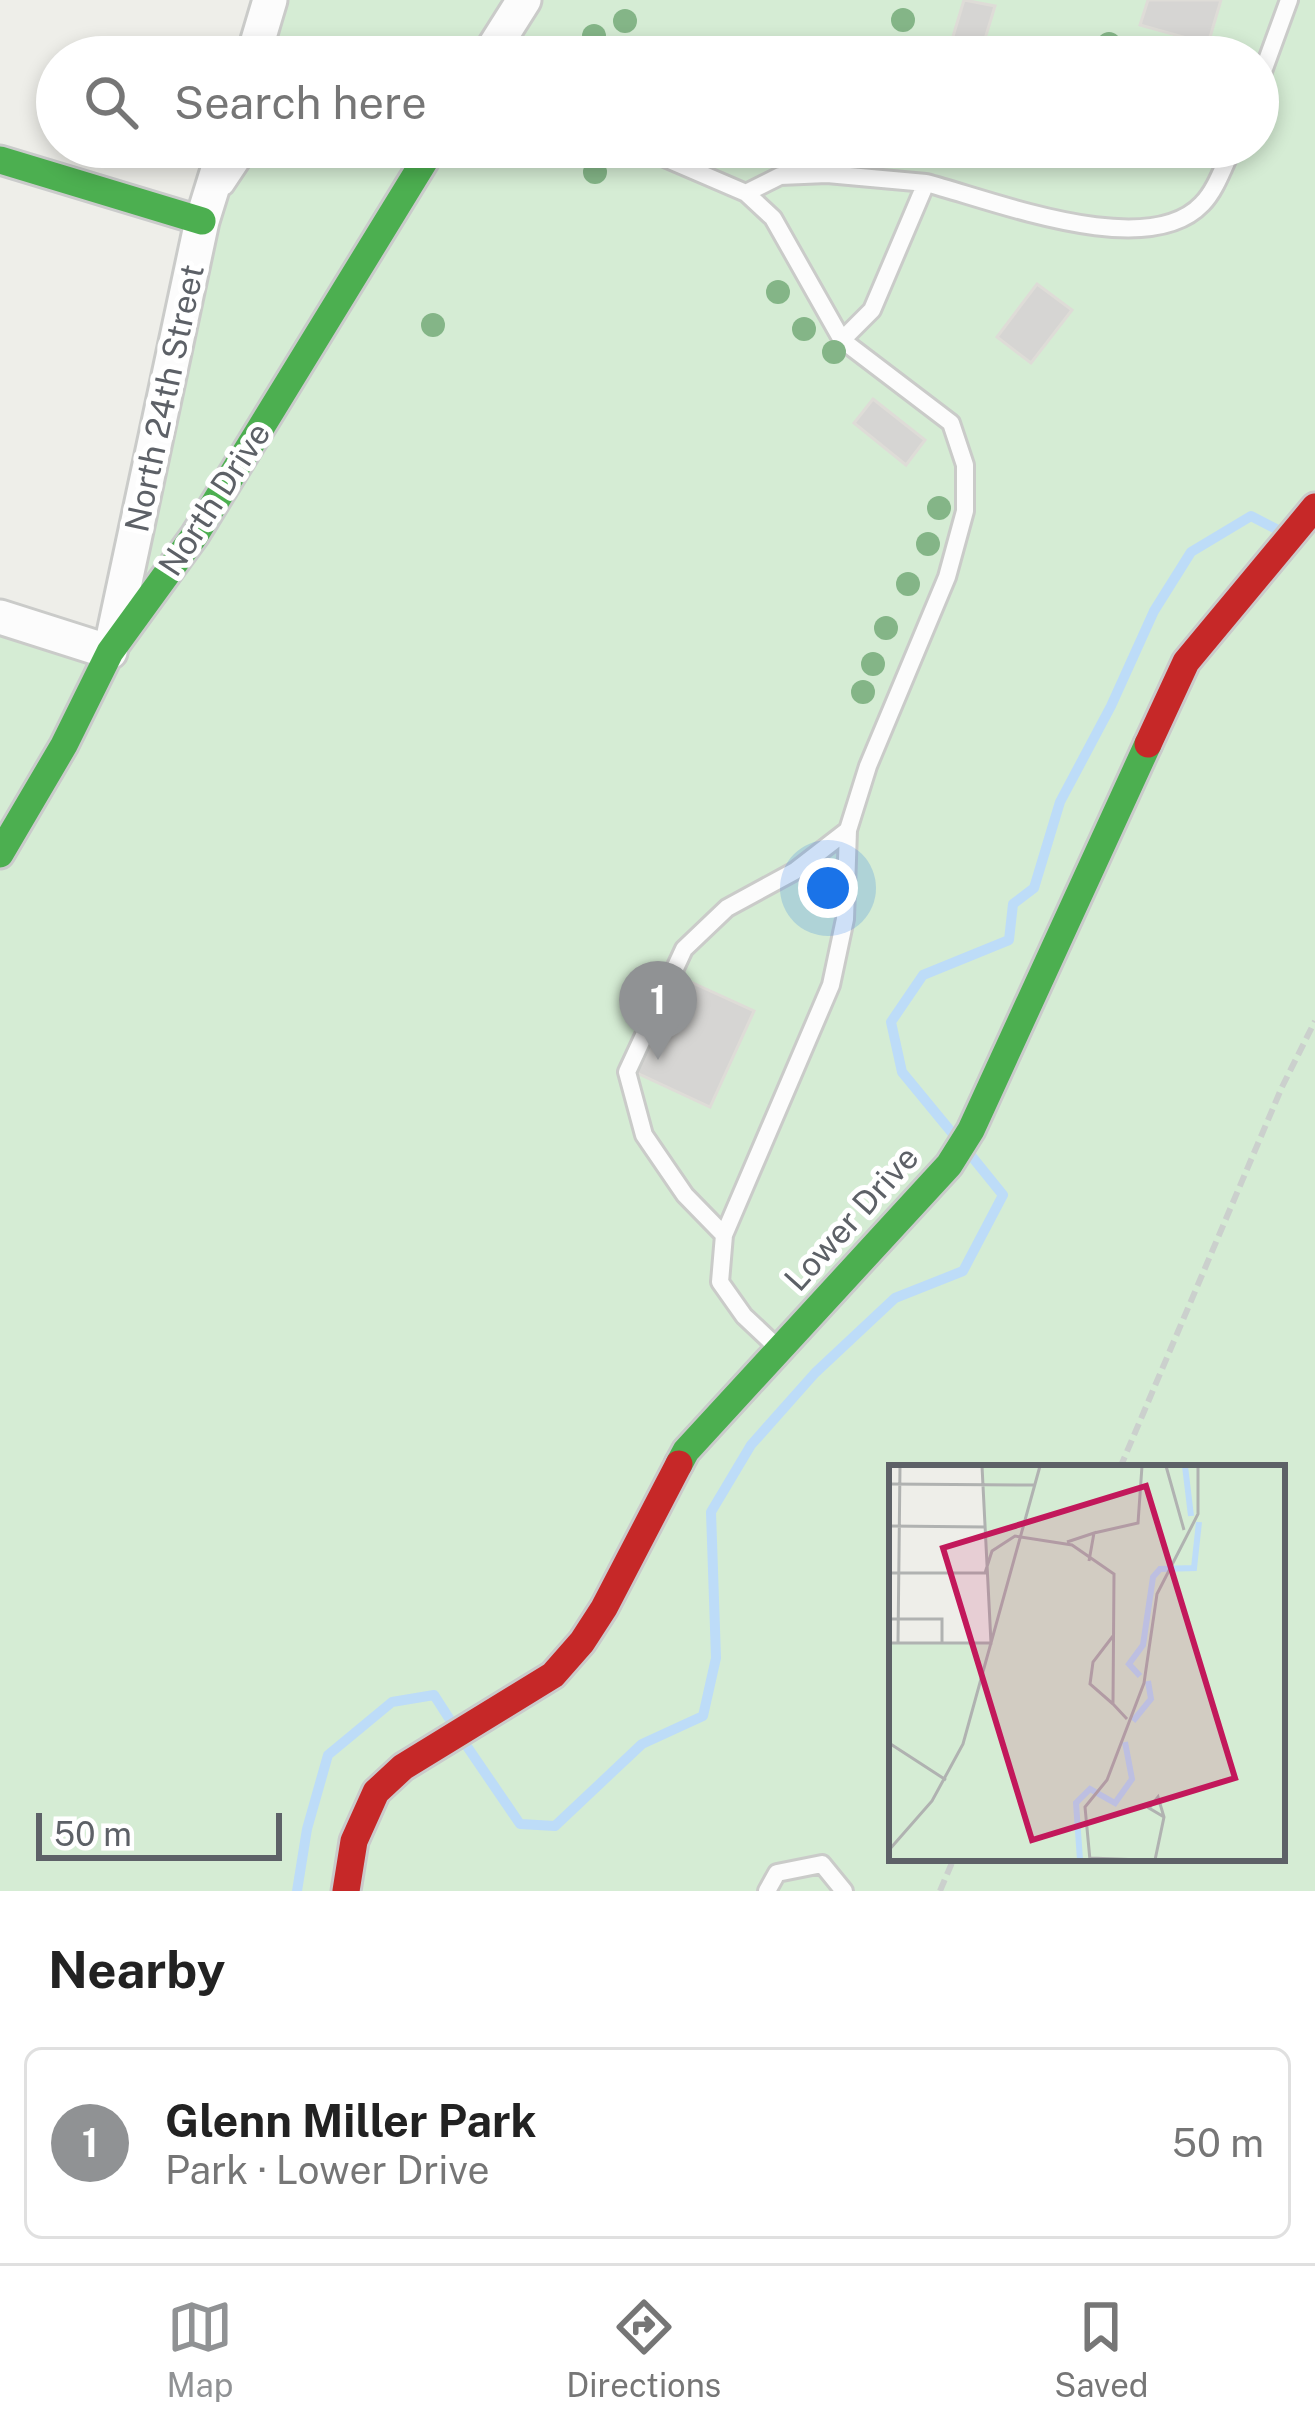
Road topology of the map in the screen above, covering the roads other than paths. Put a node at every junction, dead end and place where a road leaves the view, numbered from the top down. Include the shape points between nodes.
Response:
1 (270, 0) edge
2 (524, 0) edge
3 (1288, 0) edge
4 (259, 36) edge
5 (501, 36) edge
6 (1275, 36) edge
7 (0, 160) edge
8 (218, 168) edge
9 (237, 168) edge
10 (420, 168) edge
11 (688, 168) edge
12 (1222, 168) edge
13 (926, 183) junction
14 (746, 193) junction
15 (202, 221) junction
16 (842, 340) junction
17 (1310, 513) edge
18 (0, 617) edge
19 (110, 652) junction
20 (848, 830) junction
21 (0, 854) edge
22 (724, 1235) junction
23 (780, 1349) junction
24 (346, 1891) edge
25 (767, 1891) edge
26 (844, 1891) edge

1 - 4 street
2 - 5 street
3 - 6 lane
7 - 15 street
8 - 15 street, North 24th Street
9 - 15 lane
10 - 19 street, North Drive via 195,535
11 - 14 lane
12 - 13 lane via 1202,204 1167,227 1136,231
13 - 14 lane via 780,176
13 - 16 lane via 872,310
14 - 16 lane via 773,218
15 - 19 street, North 24th Street
16 - 20 lane via 951,423 965,464 964,511 947,577
17 - 23 street, Lower Drive via 1186,662 949,1165
18 - 19 street
19 - 21 street, North Drive
20 - 22 lane via 845,919 832,985
20 - 22 lane via 727,908 684,949 627,1072 644,1135
22 - 23 lane via 719,1282
23 - 24 street, Lower Drive via 686,1451 604,1608 553,1675 376,1792 354,1841
25 - 26 lane via 777,1873 822,1864

